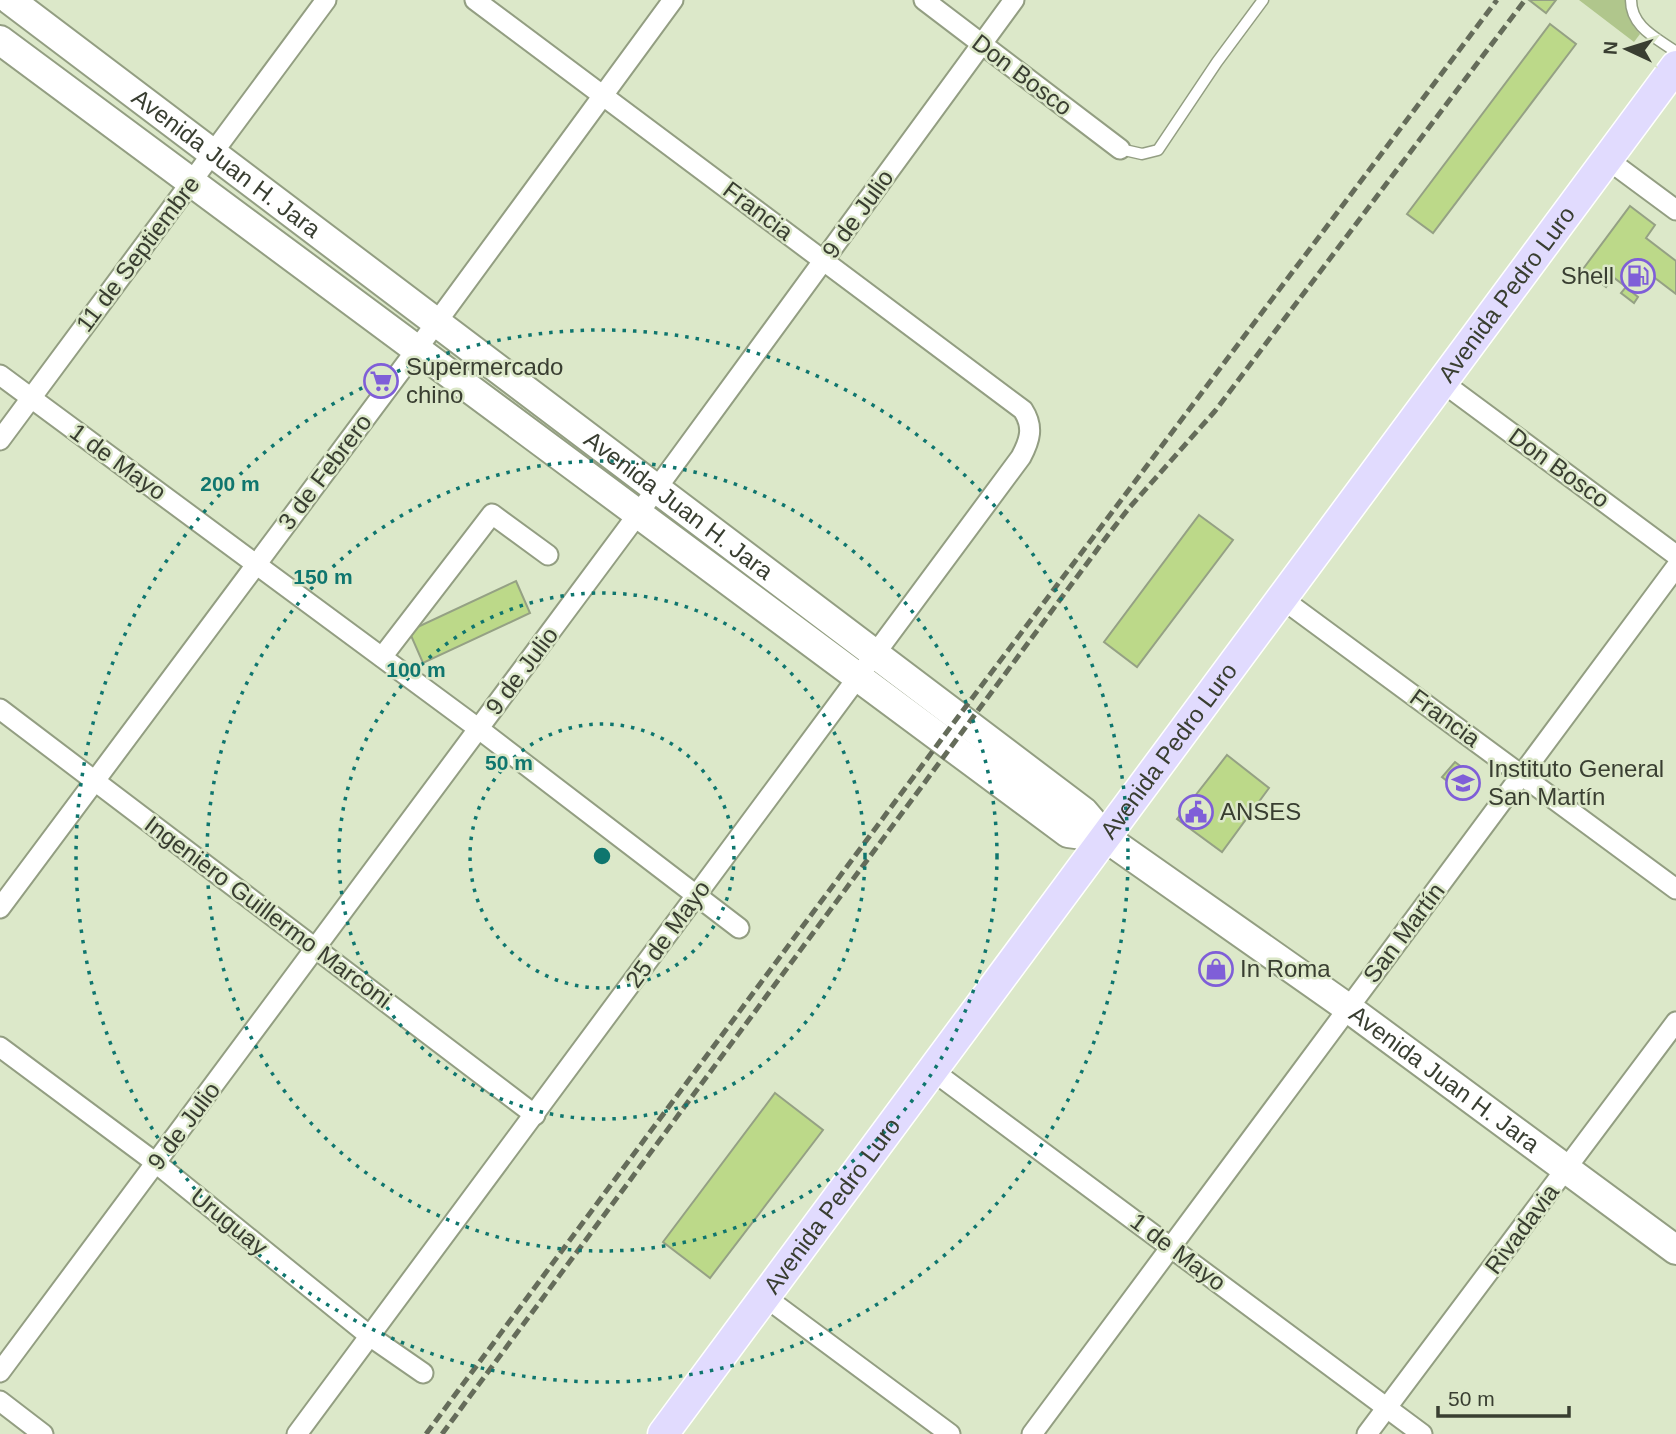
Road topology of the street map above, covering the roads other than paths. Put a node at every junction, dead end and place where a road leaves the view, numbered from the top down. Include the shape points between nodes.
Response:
1 (10, 0) edge
2 (326, 0) edge
3 (475, 0) edge
4 (673, 0) edge
5 (924, 0) edge
6 (1014, 0) edge
7 (1262, 0) edge
8 (1631, 0) edge
9 (0, 40) edge
10 (982, 44) junction
11 (1676, 52) edge
12 (1676, 66) edge
13 (603, 95) junction
14 (1120, 149) joint
15 (213, 153) junction
16 (1607, 159) junction
17 (192, 182) junction
18 (1676, 210) edge
19 (824, 261) junction
20 (437, 323) junction
21 (417, 349) junction
22 (0, 375) edge
23 (1442, 382) junction
24 (31, 398) junction
25 (1031, 430) joint
26 (0, 440) edge
27 (657, 489) junction
28 (638, 514) junction
29 (548, 555) dead end
30 (1676, 555) edge
31 (256, 564) junction
32 (1676, 567) edge
33 (1281, 598) junction
34 (876, 654) junction
35 (382, 657) junction
36 (858, 677) junction
37 (0, 709) edge
38 (479, 729) junction
39 (1522, 775) junction
40 (95, 780) junction
41 (1105, 838) junction
42 (1676, 889) edge
43 (697, 896) junction
44 (0, 908) edge
45 (739, 928) dead end
46 (315, 947) junction
47 (1348, 1008) junction
48 (1676, 1022) edge
49 (0, 1047) edge
50 (933, 1071) junction
51 (535, 1115) junction
52 (156, 1163) junction
53 (1567, 1169) junction
54 (1171, 1247) junction
55 (1676, 1250) edge
56 (765, 1297) junction
57 (371, 1337) junction
58 (0, 1372) edge
59 (423, 1373) dead end
60 (0, 1401) edge
61 (1386, 1407) junction
62 (43, 1434) edge
63 (297, 1434) edge
64 (663, 1434) edge
65 (950, 1434) edge
66 (1032, 1434) edge
67 (1367, 1434) edge
68 (1422, 1434) edge

1 - 15 main road, Avenida Juan H. Jara
2 - 15 street, 11 de Septiembre
3 - 13 street, Francia
4 - 13 street, 3 de Febrero
5 - 10 street, Don Bosco
6 - 10 street, 9 de Julio
7 - 14 lane via 1158,150 1142,154
8 - 11 lane via 1637,23
9 - 17 main road, Avenida Juan H. Jara
10 - 14 street, Don Bosco
10 - 19 street, 9 de Julio
12 - 16 main road, Avenida Pedro Luro
13 - 19 street, Francia
13 - 20 street, 3 de Febrero
15 - 17 street, 11 de Septiembre
15 - 20 main road, Avenida Juan H. Jara
16 - 18 street
16 - 23 main road, Avenida Pedro Luro
17 - 21 main road, Avenida Juan H. Jara
17 - 24 street, 11 de Septiembre
19 - 25 street, Francia via 1023,410
19 - 27 street, 9 de Julio
20 - 21 street, 3 de Febrero
20 - 27 main road, Avenida Juan H. Jara
21 - 28 main road, Avenida Juan H. Jara
21 - 31 street, 3 de Febrero
22 - 24 street, 1 de Mayo
23 - 30 street, Don Bosco
23 - 33 main road, Avenida Pedro Luro
24 - 26 street, 11 de Septiembre
24 - 31 street, 1 de Mayo
25 - 34 street, 25 de Mayo via 1021,457
27 - 28 street, 9 de Julio
27 - 34 main road, Avenida Juan H. Jara
28 - 36 main road, Avenida Juan H. Jara
28 - 38 street, 9 de Julio
29 - 35 street via 492,514
31 - 35 street, 1 de Mayo
31 - 40 street, 3 de Febrero
32 - 39 street, San Martín
33 - 39 street, Francia
33 - 41 main road, Avenida Pedro Luro
34 - 36 street, 25 de Mayo
34 - 41 main road, Avenida Juan H. Jara via 1084,812
35 - 38 street, 1 de Mayo
36 - 41 main road, Avenida Juan H. Jara via 1068,833
36 - 43 street, 25 de Mayo
37 - 40 street, Ingeniero Guillermo Marconi
38 - 43 street, 1 de Mayo
38 - 46 street, 9 de Julio
39 - 42 street, Francia
39 - 47 street, San Martín
40 - 44 street, 3 de Febrero
40 - 46 street, Ingeniero Guillermo Marconi
41 - 47 main road, Avenida Juan H. Jara
41 - 50 main road, Avenida Pedro Luro
43 - 45 street, 1 de Mayo
43 - 51 street, 25 de Mayo
46 - 51 street, Ingeniero Guillermo Marconi
46 - 52 street, 9 de Julio
47 - 53 main road, Avenida Juan H. Jara
47 - 54 street, San Martín
48 - 53 street, Rivadavia
49 - 52 street, Uruguay
50 - 54 street, 1 de Mayo
50 - 56 main road, Avenida Pedro Luro
51 - 57 street, 25 de Mayo
52 - 57 street, Uruguay
52 - 58 street, 9 de Julio
53 - 55 main road, Avenida Juan H. Jara
53 - 61 street, Rivadavia
54 - 61 street, 1 de Mayo
54 - 66 street, San Martín
56 - 64 main road, Avenida Pedro Luro
56 - 65 street
57 - 59 street, Uruguay
57 - 63 street, 25 de Mayo
60 - 62 street
61 - 67 street, Rivadavia
61 - 68 street, 1 de Mayo

